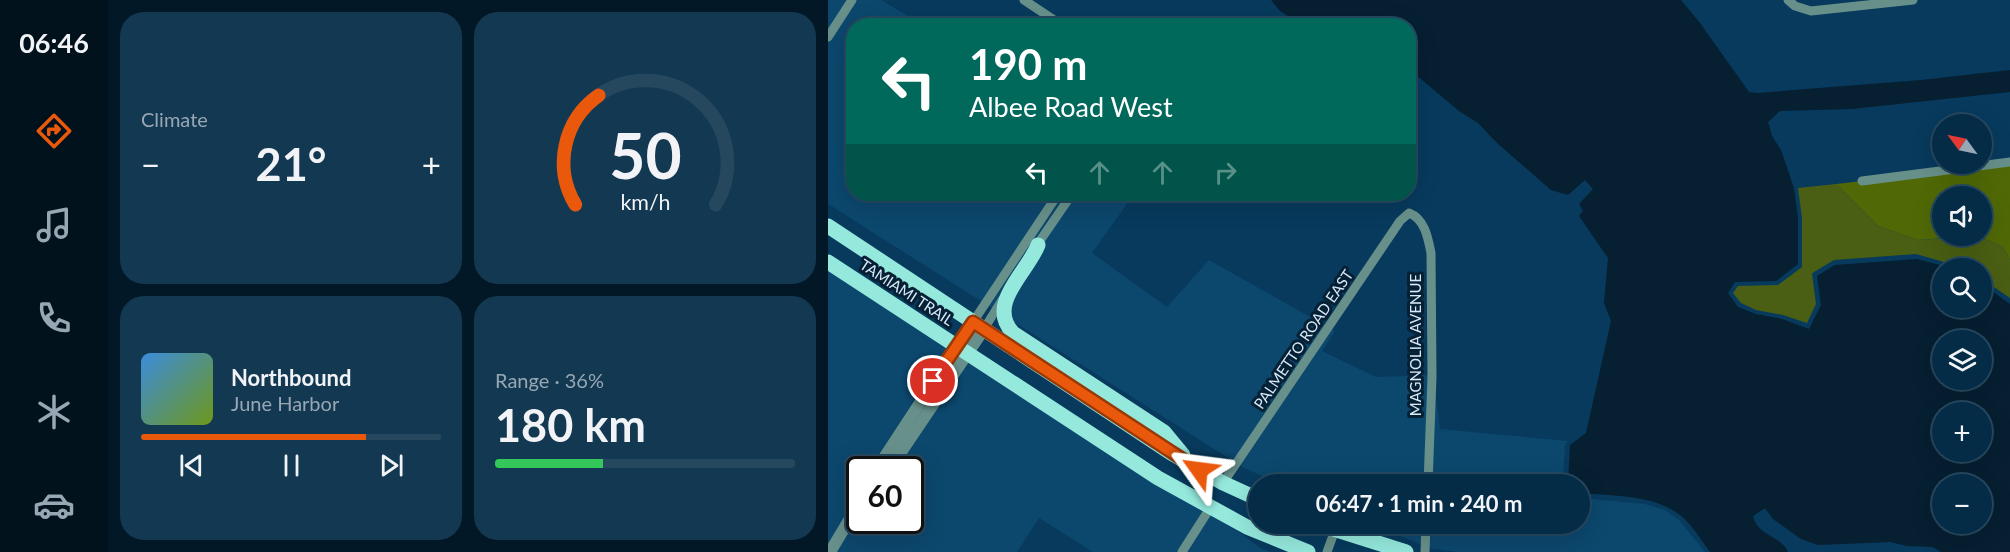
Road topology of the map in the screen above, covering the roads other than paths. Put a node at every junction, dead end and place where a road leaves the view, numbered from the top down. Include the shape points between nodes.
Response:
1 (852, 0) edge
2 (1024, 0) edge
3 (1788, 0) edge
4 (1913, 0) edge
5 (1051, 18) edge
6 (828, 37) edge
7 (2010, 162) edge
8 (1862, 181) dead end
9 (1054, 201) edge
10 (1067, 201) edge
11 (1409, 213) joint
12 (828, 226) edge
13 (1038, 245) junction
14 (828, 262) edge
15 (979, 325) junction
16 (962, 350) junction
17 (886, 456) edge
18 (898, 456) edge
19 (1190, 465) junction
20 (1428, 474) edge
21 (1223, 483) junction
22 (1248, 494) edge
23 (1210, 508) junction
24 (846, 528) edge
25 (1334, 534) edge
26 (1348, 534) edge
27 (1426, 534) edge
28 (830, 552) edge
29 (1182, 552) edge
30 (1308, 552) edge
31 (1327, 552) edge
32 (1406, 552) edge
33 (1425, 552) edge

1 - 6 street
2 - 5 street
3 - 4 street via 1811,11
7 - 8 street
9 - 15 street
10 - 13 street
11 - 20 street, MAGNOLIA AVENUE via 1421,221 1431,253
11 - 21 street, PALMETTO ROAD EAST
12 - 15 main road, TAMIAMI TRAIL
13 - 15 street
13 - 19 main road via 1005,300 1003,315 1008,327 1164,432
14 - 16 main road, TAMIAMI TRAIL
15 - 16 street
15 - 19 main road, TAMIAMI TRAIL
16 - 17 street
16 - 18 street
16 - 23 main road, TAMIAMI TRAIL
19 - 21 main road, TAMIAMI TRAIL
21 - 22 main road, TAMIAMI TRAIL
23 - 29 street
23 - 30 main road, TAMIAMI TRAIL
24 - 28 street
25 - 31 street
26 - 32 main road
27 - 33 street

